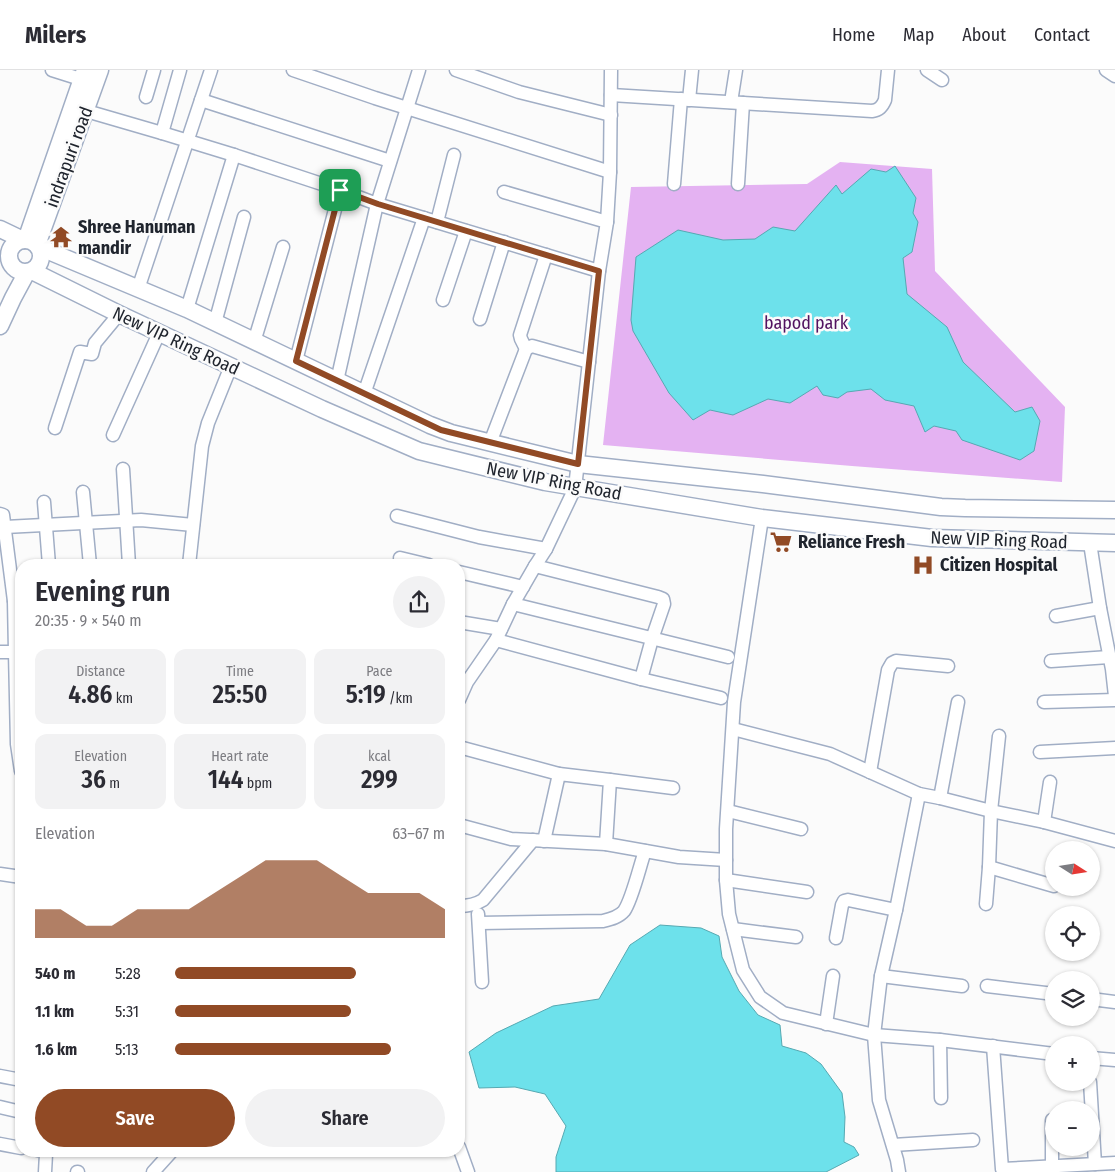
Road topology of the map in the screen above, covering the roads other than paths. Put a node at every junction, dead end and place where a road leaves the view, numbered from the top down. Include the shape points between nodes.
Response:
1 (52, 70) edge
2 (154, 70) edge
3 (180, 70) edge
4 (210, 70) edge
5 (293, 70) edge
6 (419, 70) edge
7 (456, 70) edge
8 (611, 70) edge
9 (692, 70) edge
10 (736, 70) edge
11 (888, 70) edge
12 (927, 70) edge
13 (1106, 70) edge
14 (91, 76) edge
15 (1115, 76) edge
16 (942, 80) dead end
17 (611, 95) junction
18 (146, 97) dead end
19 (685, 99) junction
20 (201, 100) junction
21 (737, 103) junction
22 (407, 108) junction
23 (78, 109) junction
24 (611, 115) junction
25 (162, 132) junction
26 (187, 140) junction
27 (234, 155) junction
28 (454, 155) dead end
29 (390, 161) junction
30 (610, 172) junction
31 (674, 184) dead end
32 (738, 184) dead end
33 (340, 190) junction
34 (504, 192) dead end
35 (378, 204) junction
36 (244, 216) dead end
37 (424, 218) junction
38 (436, 222) junction
39 (607, 222) junction
40 (0, 229) edge
41 (466, 231) junction
42 (504, 242) junction
43 (31, 243) junction
44 (283, 247) dead end
45 (6, 254) edge
46 (546, 255) junction
47 (29, 271) junction
48 (599, 271) junction
49 (0, 274) edge
50 (138, 289) junction
51 (443, 300) dead end
52 (187, 309) junction
53 (119, 314) junction
54 (480, 319) dead end
55 (215, 323) junction
56 (0, 326) edge
57 (159, 333) junction
58 (254, 342) junction
59 (526, 349) junction
60 (296, 361) junction
61 (589, 362) junction
62 (231, 366) junction
63 (337, 381) junction
64 (364, 394) junction
65 (55, 428) dead end
66 (113, 435) dead end
67 (490, 443) junction
68 (578, 464) junction
69 (123, 469) dead end
70 (575, 488) junction
71 (83, 492) dead end
72 (44, 502) dead end
73 (1115, 510) edge
74 (0, 514) edge
75 (397, 516) dead end
76 (762, 518) junction
77 (126, 521) junction
78 (86, 523) junction
79 (46, 525) junction
80 (193, 525) junction
81 (5, 527) junction
82 (1090, 542) junction
83 (1115, 543) edge
84 (546, 550) junction
85 (400, 558) dead end
86 (49, 559) edge
87 (89, 559) edge
88 (129, 559) edge
89 (190, 559) edge
90 (404, 559) edge
91 (535, 566) junction
92 (465, 573) edge
93 (15, 584) edge
94 (523, 587) junction
95 (513, 604) junction
96 (1100, 608) junction
97 (1056, 616) dead end
98 (465, 624) edge
99 (1110, 628) edge
100 (499, 635) junction
101 (15, 639) edge
102 (652, 639) junction
103 (0, 652) edge
104 (14, 652) junction
105 (15, 656) edge
106 (728, 657) dead end
107 (1051, 661) dead end
108 (948, 666) dead end
109 (1112, 666) edge
110 (465, 678) edge
111 (641, 679) junction
112 (1115, 696) edge
113 (721, 698) dead end
114 (1115, 700) edge
115 (958, 702) dead end
116 (1044, 702) dead end
117 (733, 728) junction
118 (999, 736) dead end
119 (1115, 748) edge
120 (465, 749) edge
121 (1040, 752) dead end
122 (870, 772) junction
123 (559, 774) junction
124 (610, 780) junction
125 (1050, 782) dead end
126 (673, 788) dead end
127 (919, 794) junction
128 (940, 798) junction
129 (728, 811) junction
130 (991, 811) junction
131 (1044, 822) junction
132 (465, 827) edge
133 (801, 828) dead end
134 (538, 841) junction
135 (1115, 841) edge
136 (606, 844) junction
137 (645, 851) junction
138 (726, 860) junction
139 (988, 867) junction
140 (0, 874) edge
141 (15, 876) edge
142 (726, 880) junction
143 (1045, 883) edge
144 (807, 892) dead end
145 (477, 904) junction
146 (986, 904) dead end
147 (465, 906) edge
148 (896, 910) junction
149 (478, 923) junction
150 (733, 929) junction
151 (796, 937) dead end
152 (836, 938) dead end
153 (833, 976) dead end
154 (881, 976) junction
155 (482, 982) dead end
156 (962, 986) dead end
157 (987, 986) dead end
158 (1045, 993) edge
159 (1100, 1000) edge
160 (1115, 1002) edge
161 (826, 1024) junction
162 (874, 1035) junction
163 (940, 1040) junction
164 (993, 1046) junction
165 (1045, 1053) edge
166 (1100, 1059) edge
167 (1115, 1060) edge
168 (0, 1076) edge
169 (15, 1079) edge
170 (1091, 1091) edge
171 (941, 1098) dead end
172 (0, 1108) edge
173 (15, 1111) edge
174 (974, 1140) dead end
175 (0, 1144) edge
176 (893, 1145) junction
177 (15, 1147) edge
178 (1052, 1156) edge
179 (46, 1157) edge
180 (167, 1157) edge
181 (463, 1157) edge
182 (1095, 1164) junction
183 (1115, 1164) edge
184 (1052, 1166) junction
185 (45, 1172) edge
186 (153, 1172) edge
187 (468, 1172) edge
188 (899, 1172) edge

1 - 14 street
2 - 18 street
3 - 25 street
4 - 20 street
5 - 22 street
6 - 22 street
7 - 24 street via 519,92
8 - 17 street
9 - 19 street
10 - 21 street
11 - 21 street via 884,100 876,110
12 - 16 street
13 - 15 street
14 - 23 main road, indrapuri road
17 - 19 street
17 - 24 street
19 - 21 street
19 - 31 street
20 - 26 street
20 - 29 street
21 - 32 street
22 - 29 street
22 - 30 street
23 - 25 street
23 - 43 main road, indrapuri road via 61,141
24 - 30 street
25 - 26 street
26 - 27 street
26 - 50 street
27 - 33 street
27 - 52 street
28 - 38 street
29 - 35 street
30 - 39 street
33 - 35 street
33 - 60 street
34 - 39 street
35 - 37 street
35 - 63 street
36 - 55 street
37 - 38 street
37 - 64 street
38 - 41 street
39 - 48 street
40 - 43 main road, New VIP Ring Road
41 - 42 street
41 - 51 street
42 - 46 street
42 - 54 street
43 - 45 main road via 16,242
43 - 47 main road via 41,254 41,259 36,268
43 - 50 main road, New VIP Ring Road
44 - 58 street
45 - 47 main road via 16,270
45 - 49 main road
46 - 48 street
46 - 59 street via 520,335
47 - 53 main road, New VIP Ring Road
47 - 56 main road
48 - 61 street
50 - 52 main road, New VIP Ring Road
52 - 55 main road, New VIP Ring Road
53 - 57 main road, New VIP Ring Road
53 - 65 street via 96,343 92,354 80,352
55 - 58 main road, New VIP Ring Road
57 - 62 main road, New VIP Ring Road
57 - 66 street
58 - 60 main road, New VIP Ring Road
59 - 61 street via 532,346
59 - 67 street
60 - 63 main road, New VIP Ring Road
61 - 68 street
62 - 70 main road, New VIP Ring Road via 419,451
62 - 80 street via 203,440
63 - 64 main road, New VIP Ring Road
64 - 67 main road, New VIP Ring Road via 441,430
67 - 68 main road, New VIP Ring Road
68 - 70 street
68 - 73 main road, New VIP Ring Road via 953,508
69 - 77 street
70 - 76 main road, New VIP Ring Road
70 - 84 street
71 - 78 street
72 - 79 street
74 - 81 street
75 - 84 street
76 - 82 main road, New VIP Ring Road via 932,538
76 - 117 street via 734,702
77 - 78 street
77 - 80 street
77 - 88 street
78 - 79 street
78 - 87 street
79 - 81 street
79 - 86 street
80 - 89 street
81 - 93 street
82 - 83 main road, New VIP Ring Road
82 - 96 street
84 - 91 street
85 - 90 street
91 - 94 street
91 - 102 street via 663,599
92 - 94 street
94 - 95 street
95 - 100 street
95 - 102 street
96 - 97 street
96 - 99 street
98 - 100 street
99 - 109 street
100 - 110 street
100 - 111 street
101 - 104 street
102 - 106 street
102 - 111 street
103 - 104 street
104 - 105 street
107 - 109 street
108 - 122 street via 896,661 890,666
109 - 112 street
111 - 113 street
114 - 116 street
115 - 128 street
117 - 122 street via 830,754
117 - 129 street
118 - 130 street
119 - 121 street
120 - 123 street
122 - 127 street
123 - 124 street
123 - 134 street
124 - 126 street
124 - 136 street
125 - 131 street
127 - 128 street
127 - 148 street
128 - 130 street
129 - 133 street
129 - 138 street
130 - 131 street
130 - 139 street
131 - 135 street
132 - 134 street via 511,839
134 - 136 street
134 - 145 street
136 - 137 street
137 - 138 street
137 - 149 street via 628,903 617,916 603,921
138 - 142 street
139 - 143 street
139 - 146 street
140 - 141 street
142 - 144 street
142 - 150 street
145 - 147 street
145 - 149 street
148 - 152 street via 848,900 842,905
148 - 154 street
149 - 155 street
150 - 151 street
150 - 161 street via 743,970 760,997 783,1013
153 - 161 street
154 - 156 street
154 - 162 street
157 - 158 street
159 - 160 street
161 - 162 street
162 - 163 street
162 - 176 street via 879,1100
163 - 164 street
163 - 171 street
164 - 165 street
164 - 184 street via 1002,1169
166 - 167 street
168 - 169 street
170 - 182 street
172 - 173 street
174 - 176 street
175 - 177 street
176 - 188 street
178 - 184 street
179 - 185 street
180 - 186 street
181 - 187 street
182 - 183 street
182 - 184 street

